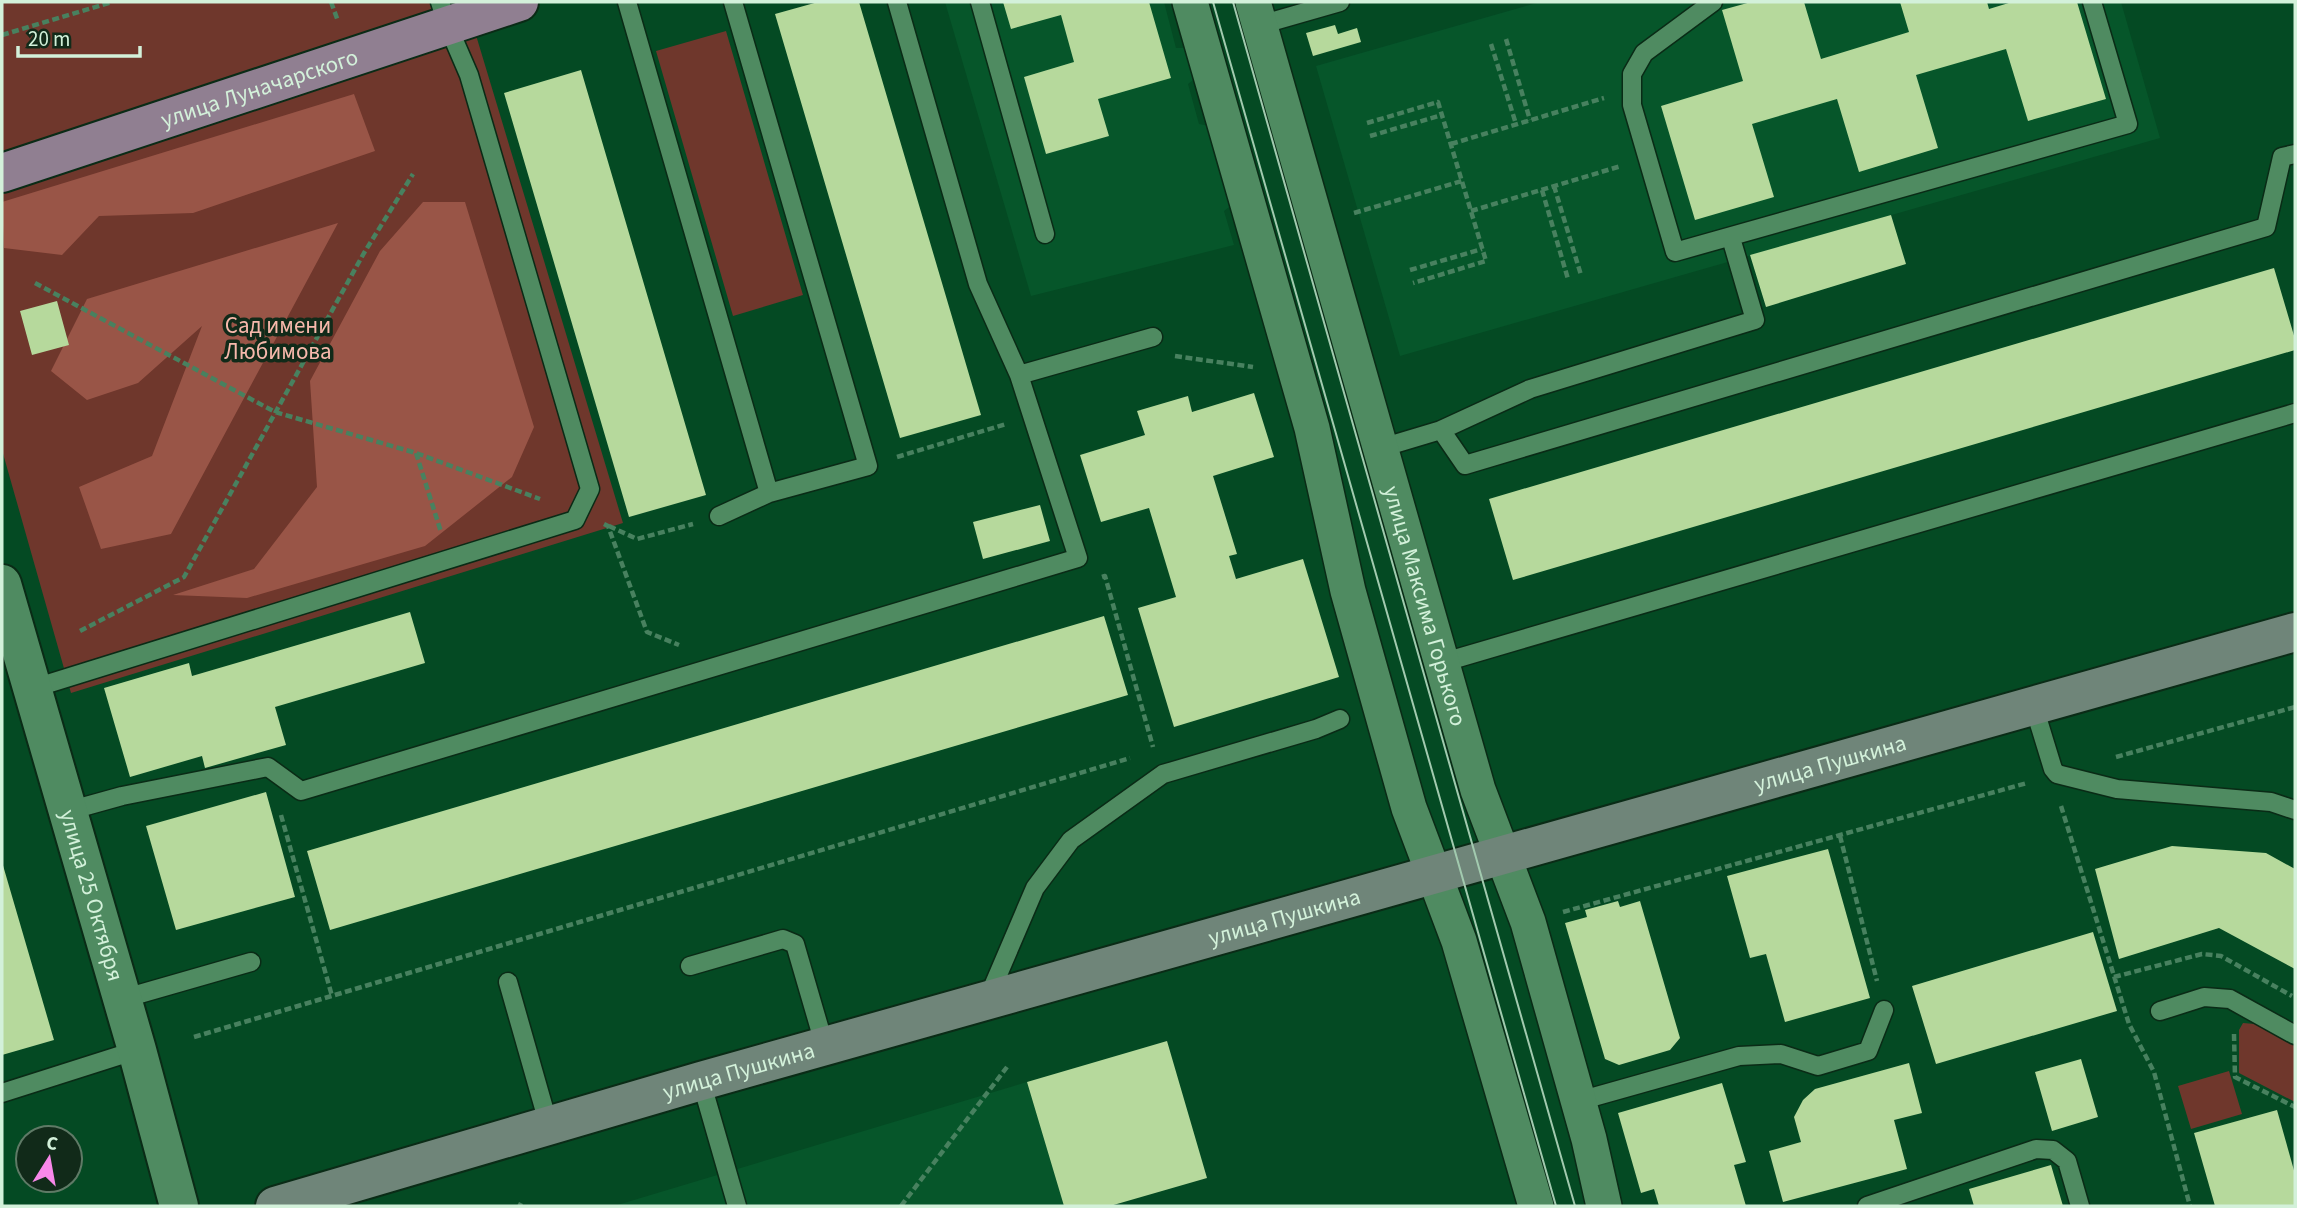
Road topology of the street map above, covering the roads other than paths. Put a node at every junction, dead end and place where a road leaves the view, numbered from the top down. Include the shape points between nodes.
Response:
1 (519, 2) edge
2 (627, 2) edge
3 (733, 2) edge
4 (897, 2) edge
5 (980, 2) edge
6 (1190, 2) edge
7 (1340, 2) edge
8 (1713, 2) edge
9 (2092, 2) edge
10 (444, 13) edge
11 (1256, 13) edge
12 (2295, 154) edge
13 (2, 173) edge
14 (1045, 234) dead end
15 (1731, 238) junction
16 (1153, 337) dead end
17 (1019, 375) junction
18 (2295, 413) edge
19 (1441, 430) junction
20 (1381, 449) junction
21 (769, 493) junction
22 (719, 516) road end
23 (3, 595) edge
24 (2295, 632) edge
25 (1441, 663) junction
26 (31, 689) junction
27 (2034, 707) junction
28 (1340, 719) dead end
29 (2295, 810) edge
30 (68, 811) junction
31 (1502, 855) junction
32 (1433, 874) junction
33 (251, 962) dead end
34 (690, 966) dead end
35 (508, 982) dead end
36 (122, 999) junction
37 (987, 1001) junction
38 (1884, 1010) road end
39 (2160, 1011) dead end
40 (2295, 1035) edge
41 (825, 1046) junction
42 (137, 1051) junction
43 (701, 1082) junction
44 (2, 1093) edge
45 (1579, 1101) junction
46 (549, 1126) junction
47 (179, 1206) edge
48 (275, 1206) edge
49 (737, 1206) edge
50 (1535, 1206) edge
51 (1604, 1206) edge
52 (1867, 1206) edge
53 (2080, 1206) edge

1 - 10 main road, улица Луначарского
2 - 21 lane
3 - 21 lane via 868,466
4 - 17 lane via 978,284
5 - 14 lane
6 - 32 street via 1312,428 1352,604 1409,808
7 - 11 lane
8 - 15 lane via 1644,53 1632,74 1632,105 1675,252
9 - 15 lane via 2128,124
10 - 13 main road, улица Луначарского
10 - 26 lane via 469,75 590,489 575,520
11 - 20 street, улица Максима Горького
12 - 19 lane via 2281,157 2266,227 1465,466
15 - 19 lane via 1755,320 1530,388
16 - 17 lane
17 - 30 lane via 1078,558 301,791 268,767
18 - 25 lane
19 - 20 lane
20 - 25 street, улица Максима Горького
21 - 22 lane
23 - 26 street, улица 25 Октября
24 - 27 main road, улица Пушкина
25 - 31 street, улица Максима Горького
26 - 30 street, улица 25 Октября
27 - 29 lane via 2054,775 2117,789 2271,802
27 - 31 main road, улица Пушкина
28 - 37 lane via 1163,774 1071,840 1035,888
30 - 36 street, улица 25 Октября
31 - 32 main road, улица Пушкина
31 - 45 street, улица Максима Горького via 1528,922
32 - 37 main road, улица Пушкина
32 - 50 street via 1459,941
33 - 36 lane
34 - 41 lane via 783,939 795,944
35 - 46 lane
36 - 42 street, улица 25 Октября
37 - 41 main road, улица Пушкина
38 - 45 lane via 1868,1051 1843,1059 1818,1066 1781,1054 1740,1056
39 - 40 lane via 2204,997 2230,999
41 - 43 main road, улица Пушкина
42 - 44 lane
42 - 47 street, улица 25 Октября
43 - 46 main road, улица Пушкина
43 - 49 lane
45 - 51 street, улица Максима Горького
46 - 48 main road, улица Пушкина
52 - 53 lane via 2036,1149 2053,1150 2067,1161

